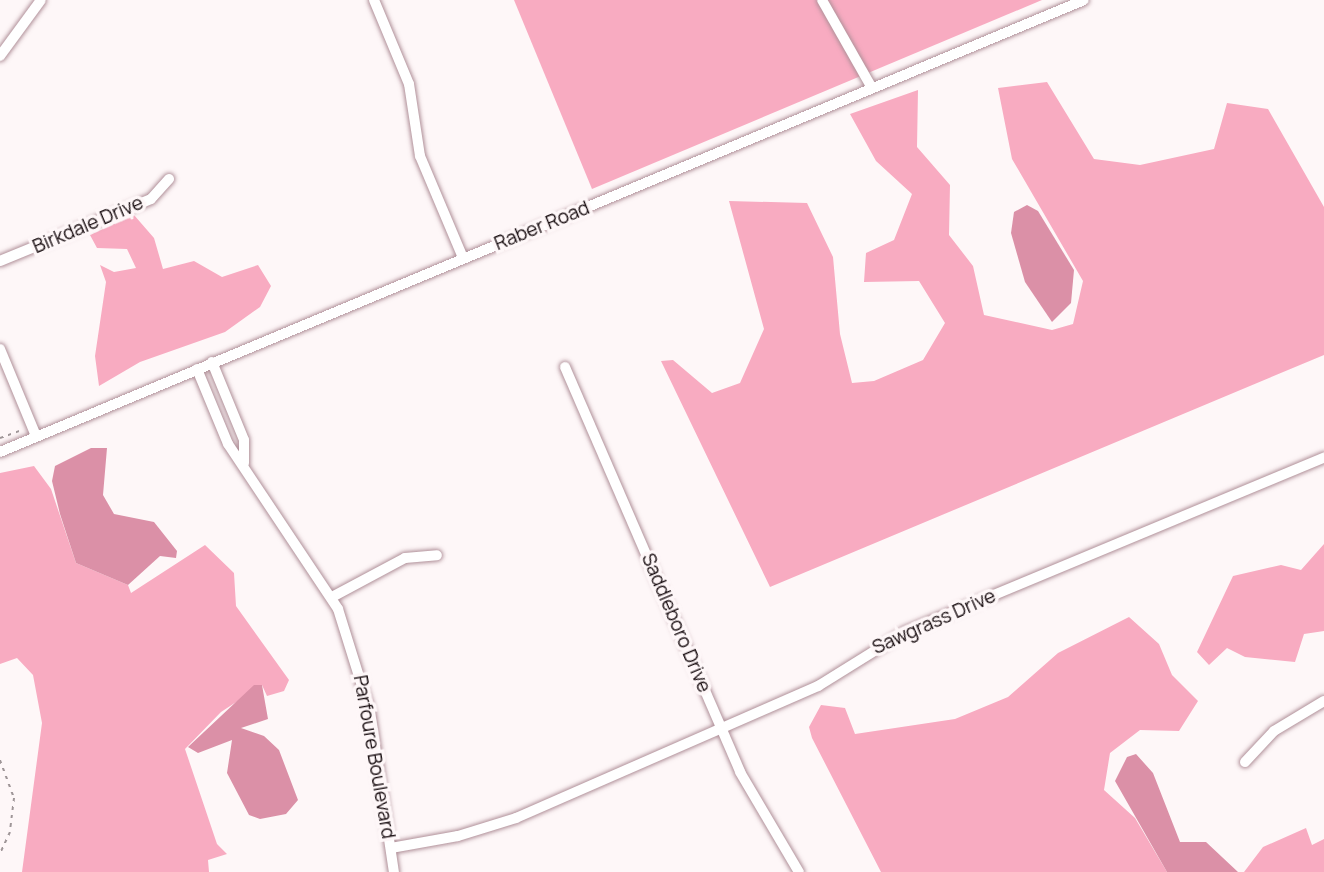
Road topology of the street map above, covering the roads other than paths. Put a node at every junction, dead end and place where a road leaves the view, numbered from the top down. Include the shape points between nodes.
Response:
1 (41, 0) edge
2 (374, 0) edge
3 (822, 0) edge
4 (1076, 1) edge
5 (4, 41) edge
6 (0, 56) edge
7 (872, 88) junction
8 (169, 179) dead end
9 (463, 258) junction
10 (0, 261) edge
11 (0, 349) edge
12 (212, 362) junction
13 (565, 367) dead end
14 (197, 369) junction
15 (34, 431) junction
16 (0, 452) edge
17 (1324, 458) edge
18 (244, 463) junction
19 (437, 555) dead end
20 (332, 597) junction
21 (1324, 701) edge
22 (721, 729) junction
23 (1245, 762) dead end
24 (391, 848) junction
25 (394, 872) edge
26 (799, 872) edge

1 - 5 street
2 - 9 street via 409,84 420,156
3 - 7 street
4 - 7 street, Raber Road
5 - 6 street
7 - 9 street, Raber Road
8 - 10 street, Birkdale Drive via 151,199
9 - 12 street, Raber Road
11 - 15 street
12 - 14 street, Raber Road
12 - 18 street, Parfoure Boulevard via 244,440
13 - 22 street, Saddleboro Drive
14 - 15 street, Raber Road
14 - 18 street, Parfoure Boulevard via 228,444
15 - 16 street, Raber Road
17 - 22 street, Sawgrass Drive via 905,632 818,686
18 - 20 street, Parfoure Boulevard
19 - 20 street via 405,558
20 - 24 street, Parfoure Boulevard via 363,680
21 - 23 street via 1274,731
22 - 24 street, Sawgrass Drive via 503,822
22 - 26 street, Saddleboro Drive
24 - 25 street, Parfoure Boulevard

